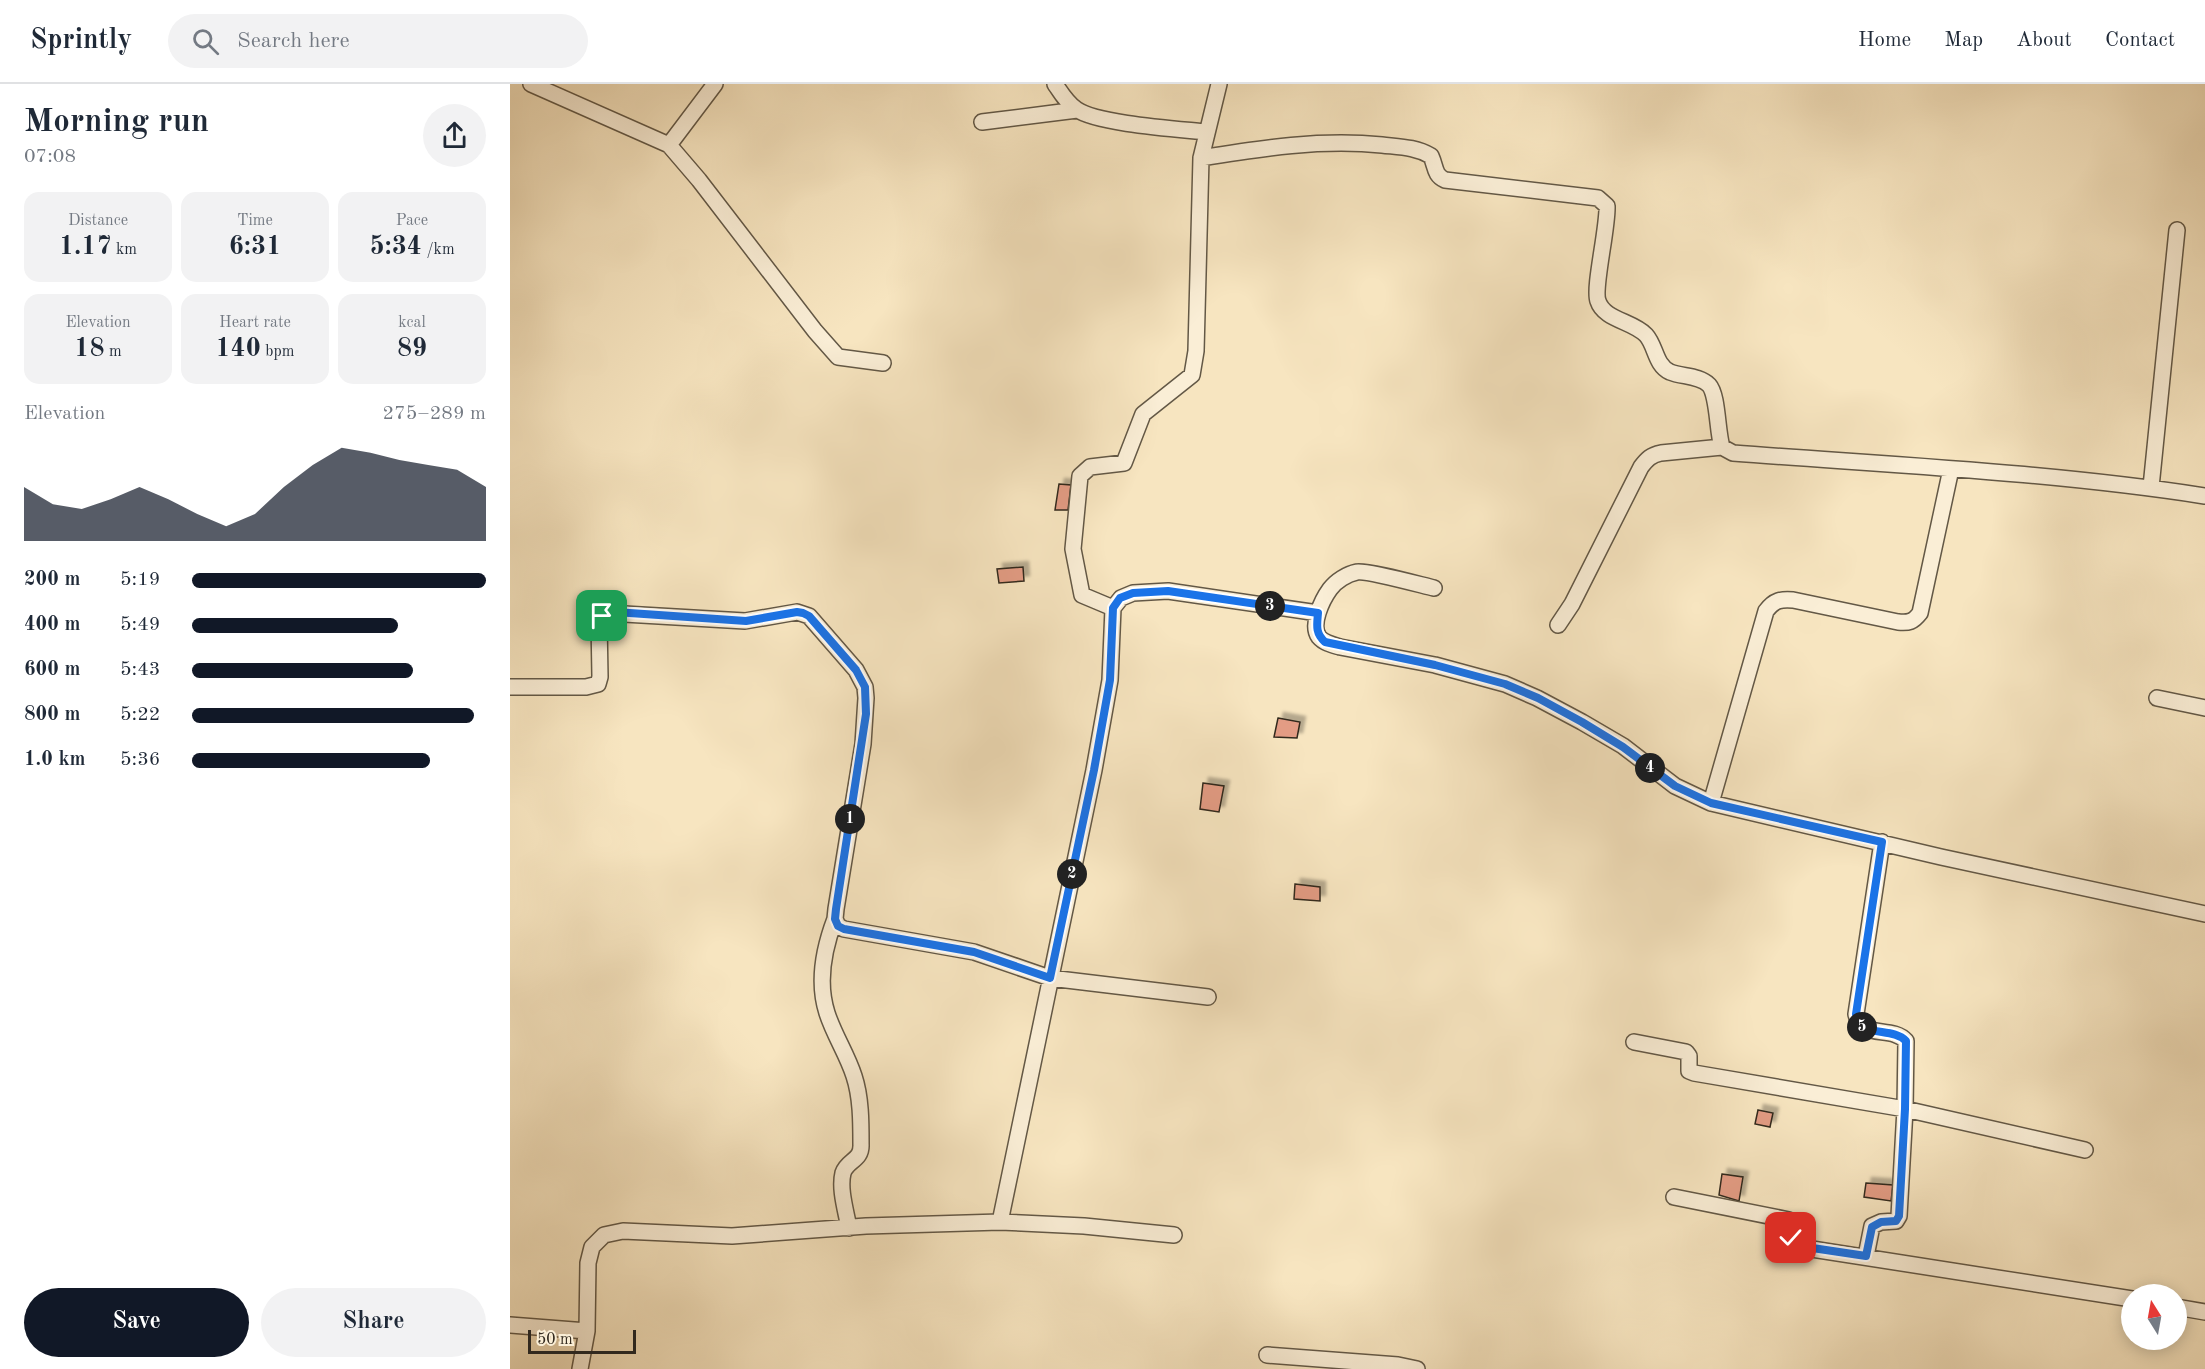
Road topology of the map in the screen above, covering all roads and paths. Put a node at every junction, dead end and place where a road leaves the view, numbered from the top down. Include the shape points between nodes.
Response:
1 (531, 84) edge
2 (715, 84) edge
3 (1055, 84) edge
4 (1219, 84) edge
5 (1077, 111) junction
6 (982, 122) dead end
7 (1206, 132) junction
8 (669, 145) junction
9 (1202, 158) junction
10 (2177, 230) dead end
11 (883, 363) dead end
12 (1722, 447) junction
13 (1952, 469) junction
14 (2151, 487) junction
15 (2205, 496) edge
16 (1434, 588) dead end
17 (1113, 608) junction
18 (1318, 613) junction
19 (1558, 625) dead end
20 (510, 687) edge
21 (2157, 698) dead end
22 (2205, 708) edge
23 (1711, 803) junction
24 (1882, 842) junction
25 (2205, 914) edge
26 (835, 919) junction
27 (1050, 978) junction
28 (1208, 997) dead end
29 (1634, 1042) dead end
30 (1905, 1109) junction
31 (2085, 1150) dead end
32 (1674, 1197) dead end
33 (1000, 1222) junction
34 (849, 1228) junction
35 (1174, 1234) dead end
36 (1866, 1256) junction
37 (2121, 1297) edge
38 (2187, 1309) edge
39 (2205, 1312) edge
40 (510, 1326) edge
41 (587, 1331) junction
42 (1267, 1355) dead end
43 (580, 1369) edge
44 (1417, 1369) edge

1 - 8 street
2 - 8 street
3 - 5 street
4 - 7 street
5 - 6 street
5 - 7 street via 1105,120
7 - 9 street
8 - 11 street via 838,357
9 - 12 street via 1303,143 1401,147 1431,156 1436,172 1445,180 1598,198 1607,206 1608,221 1598,302 1606,312 1646,335 1668,372 1708,385 1715,396 1717,433
9 - 17 street via 1192,375 1143,414 1124,463 1090,467 1080,476 1073,549 1082,595
10 - 14 street
12 - 13 street via 1733,453
12 - 19 street via 1661,453 1647,459
13 - 14 street
13 - 23 street via 1920,613 1914,620 1898,622 1793,600 1780,599 1770,604
14 - 15 street
16 - 18 street via 1359,571 1330,588
17 - 18 street via 1120,598 1133,593 1168,591
17 - 27 street via 1108,691
18 - 23 street via 1316,628 1325,642 1505,684 1582,722 1675,786
20 - 26 street via 598,684 599,621 607,613 746,621 797,612 809,616 856,670 866,698
21 - 22 street
23 - 24 street
24 - 25 street
24 - 30 street via 1856,1014 1863,1028 1901,1035 1906,1041
26 - 27 street via 844,929 974,952
26 - 34 street via 824,956 826,1012 854,1077 862,1148 843,1174
27 - 28 street
27 - 33 street
29 - 30 street via 1686,1052 1687,1066 1694,1073
30 - 31 street
30 - 36 street via 1899,1216 1896,1221 1872,1227
32 - 36 street via 1784,1219 1791,1225 1793,1244
33 - 34 street
33 - 35 street
34 - 41 street via 732,1236 623,1231 604,1235 592,1247 588,1263
36 - 37 street
38 - 39 street
40 - 41 street
41 - 43 street
42 - 44 street

